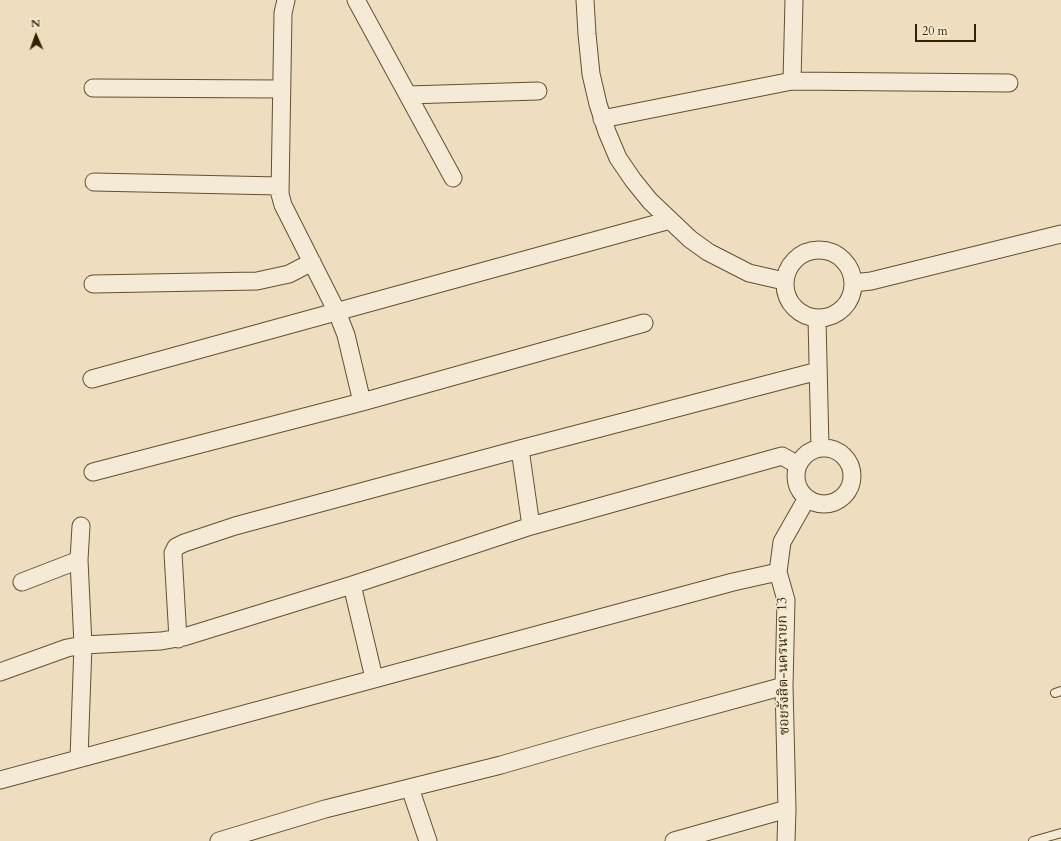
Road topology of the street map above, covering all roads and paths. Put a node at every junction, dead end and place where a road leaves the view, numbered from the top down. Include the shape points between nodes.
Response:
1 (286, 0) edge
2 (356, 0) edge
3 (585, 0) edge
4 (794, 0) edge
5 (792, 81) junction
6 (1009, 82) dead end
7 (93, 88) dead end
8 (281, 89) junction
9 (538, 91) dead end
10 (408, 95) junction
11 (602, 119) junction
12 (453, 178) dead end
13 (94, 182) dead end
14 (279, 186) junction
15 (670, 220) junction
16 (1061, 234) edge
17 (312, 262) junction
18 (784, 281) junction
19 (853, 283) junction
20 (93, 284) dead end
21 (337, 312) junction
22 (817, 319) junction
23 (644, 323) dead end
24 (818, 371) junction
25 (92, 379) dead end
26 (362, 402) junction
27 (820, 448) junction
28 (520, 450) junction
29 (798, 465) junction
30 (93, 472) dead end
31 (807, 498) junction
32 (81, 526) dead end
33 (531, 526) junction
34 (79, 560) junction
35 (778, 572) junction
36 (22, 582) dead end
37 (352, 585) junction
38 (178, 639) junction
39 (83, 645) junction
40 (0, 672) edge
41 (374, 678) junction
42 (784, 686) junction
43 (79, 758) junction
44 (0, 780) edge
45 (410, 788) junction
46 (787, 809) junction
47 (1061, 833) edge
48 (219, 841) edge
49 (428, 841) edge
50 (674, 841) edge
51 (786, 841) edge
52 (1033, 841) edge

1 - 8 street via 283,13
2 - 10 street
3 - 11 street via 591,74
4 - 5 street
5 - 6 street
5 - 11 street
7 - 8 street
8 - 14 street
9 - 10 street
10 - 12 street
11 - 15 street via 618,158 633,180
13 - 14 street
14 - 17 street via 283,204
15 - 18 street via 708,252 749,273
15 - 21 street
16 - 19 street via 871,281
17 - 20 street via 289,274 257,281
17 - 21 street
18 - 19 street via 787,270 802,254 813,250 825,250 836,254 845,262 851,271
18 - 22 street via 789,302 796,311 806,317
19 - 22 street via 852,294 839,313
21 - 25 street
21 - 26 street via 346,335
22 - 24 street
23 - 26 street
24 - 27 street
24 - 28 street
26 - 30 street
27 - 29 street via 803,457
27 - 31 street via 830,448 846,458 852,475 850,484 846,492 832,502 815,502
28 - 33 street
28 - 38 street via 184,542 176,547 173,554
29 - 31 street via 797,483
29 - 33 street via 782,456
31 - 35 street, ซอยรังสิต-นครนายก 13 via 782,542
32 - 34 street
33 - 37 street
34 - 36 street
34 - 39 street
35 - 41 street
35 - 42 street, ซอยรังสิต-นครนายก 13 via 786,600
37 - 38 street
37 - 41 street
38 - 39 street
39 - 40 street via 67,648
39 - 43 street
41 - 43 street
42 - 45 street
42 - 46 street, ซอยรังสิต-นครนายก 13
43 - 44 street
45 - 48 street via 325,809
45 - 49 street
46 - 50 street
46 - 51 street, ซอยรังสิต-นครนายก 13
47 - 52 lane

